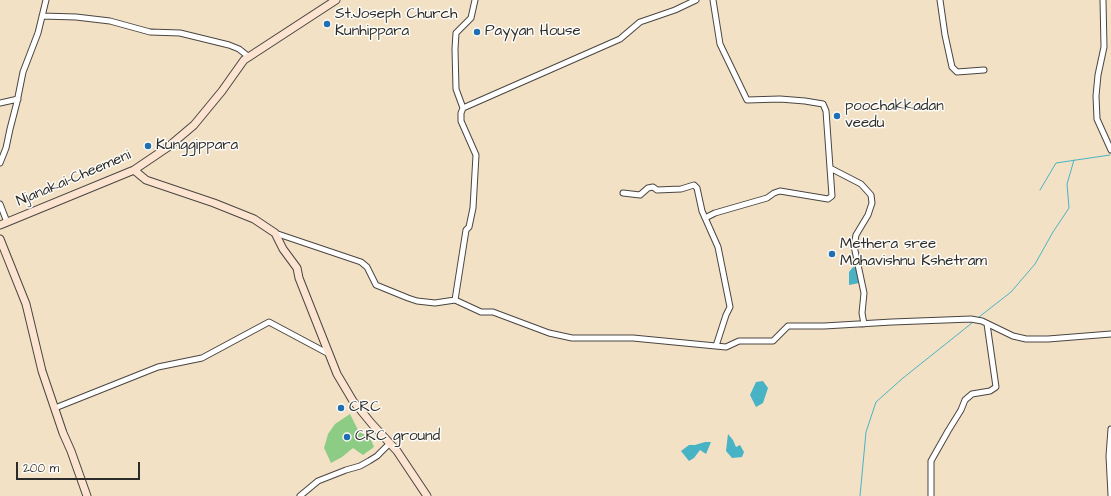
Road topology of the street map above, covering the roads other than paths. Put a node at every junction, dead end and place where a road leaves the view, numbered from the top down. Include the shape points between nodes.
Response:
1 (46, 0) edge
2 (336, 0) edge
3 (475, 0) edge
4 (696, 0) edge
5 (713, 0) edge
6 (940, 0) edge
7 (1103, 0) edge
8 (42, 16) junction
9 (249, 57) junction
10 (984, 70) dead end
11 (18, 99) junction
12 (0, 103) edge
13 (463, 108) junction
14 (1111, 150) edge
15 (0, 164) edge
16 (830, 168) junction
17 (134, 170) junction
18 (623, 193) dead end
19 (0, 204) edge
20 (705, 218) junction
21 (3, 223) edge
22 (275, 233) junction
23 (0, 239) edge
24 (455, 300) junction
25 (864, 324) junction
26 (987, 324) junction
27 (1111, 334) edge
28 (716, 346) junction
29 (329, 354) junction
30 (55, 408) junction
31 (1111, 429) edge
32 (390, 443) junction
33 (1111, 495) edge
34 (87, 496) edge
35 (300, 496) edge
36 (427, 496) edge
37 (931, 496) edge

1 - 8 street
2 - 9 main road, Njanakai-Cheemeni
3 - 13 street via 471,18 456,33 456,89
4 - 13 street via 646,20 620,39
5 - 16 street via 720,44 747,100 780,99 823,104 826,111
6 - 10 street via 952,67 957,72
7 - 14 street via 1104,47 1098,75 1097,119
8 - 9 street via 110,21 150,32 180,33 229,45
8 - 11 street via 23,72
9 - 17 main road, Njanakai-Cheemeni via 239,66 194,125
11 - 12 street
11 - 15 street
13 - 24 street via 461,121 476,155 473,208 466,230
16 - 20 street via 832,196 828,198 780,191 767,198
16 - 25 street via 861,184 871,195 872,204 856,236 854,246 864,293
17 - 21 main road, Njanakai-Cheemeni
17 - 22 main road via 146,180 254,219
18 - 20 street via 640,194 653,187 665,190 694,185
19 - 21 street
20 - 28 street via 718,247 730,307
22 - 24 street via 361,262 367,266 376,284 408,298 435,303
22 - 29 main road via 297,268
23 - 30 main road via 26,304 42,371
24 - 28 street via 481,312 493,312 549,333 572,338 633,338
25 - 26 street via 971,319
25 - 28 street via 788,326 773,341 739,341 726,347
26 - 27 street via 1026,339 1048,340
26 - 37 street via 996,387 990,391 972,394 965,400 931,461
29 - 30 street via 269,322 202,358 158,367
29 - 32 main road via 353,401
30 - 34 main road
31 - 33 street
32 - 35 street via 369,461 318,481
32 - 36 main road

